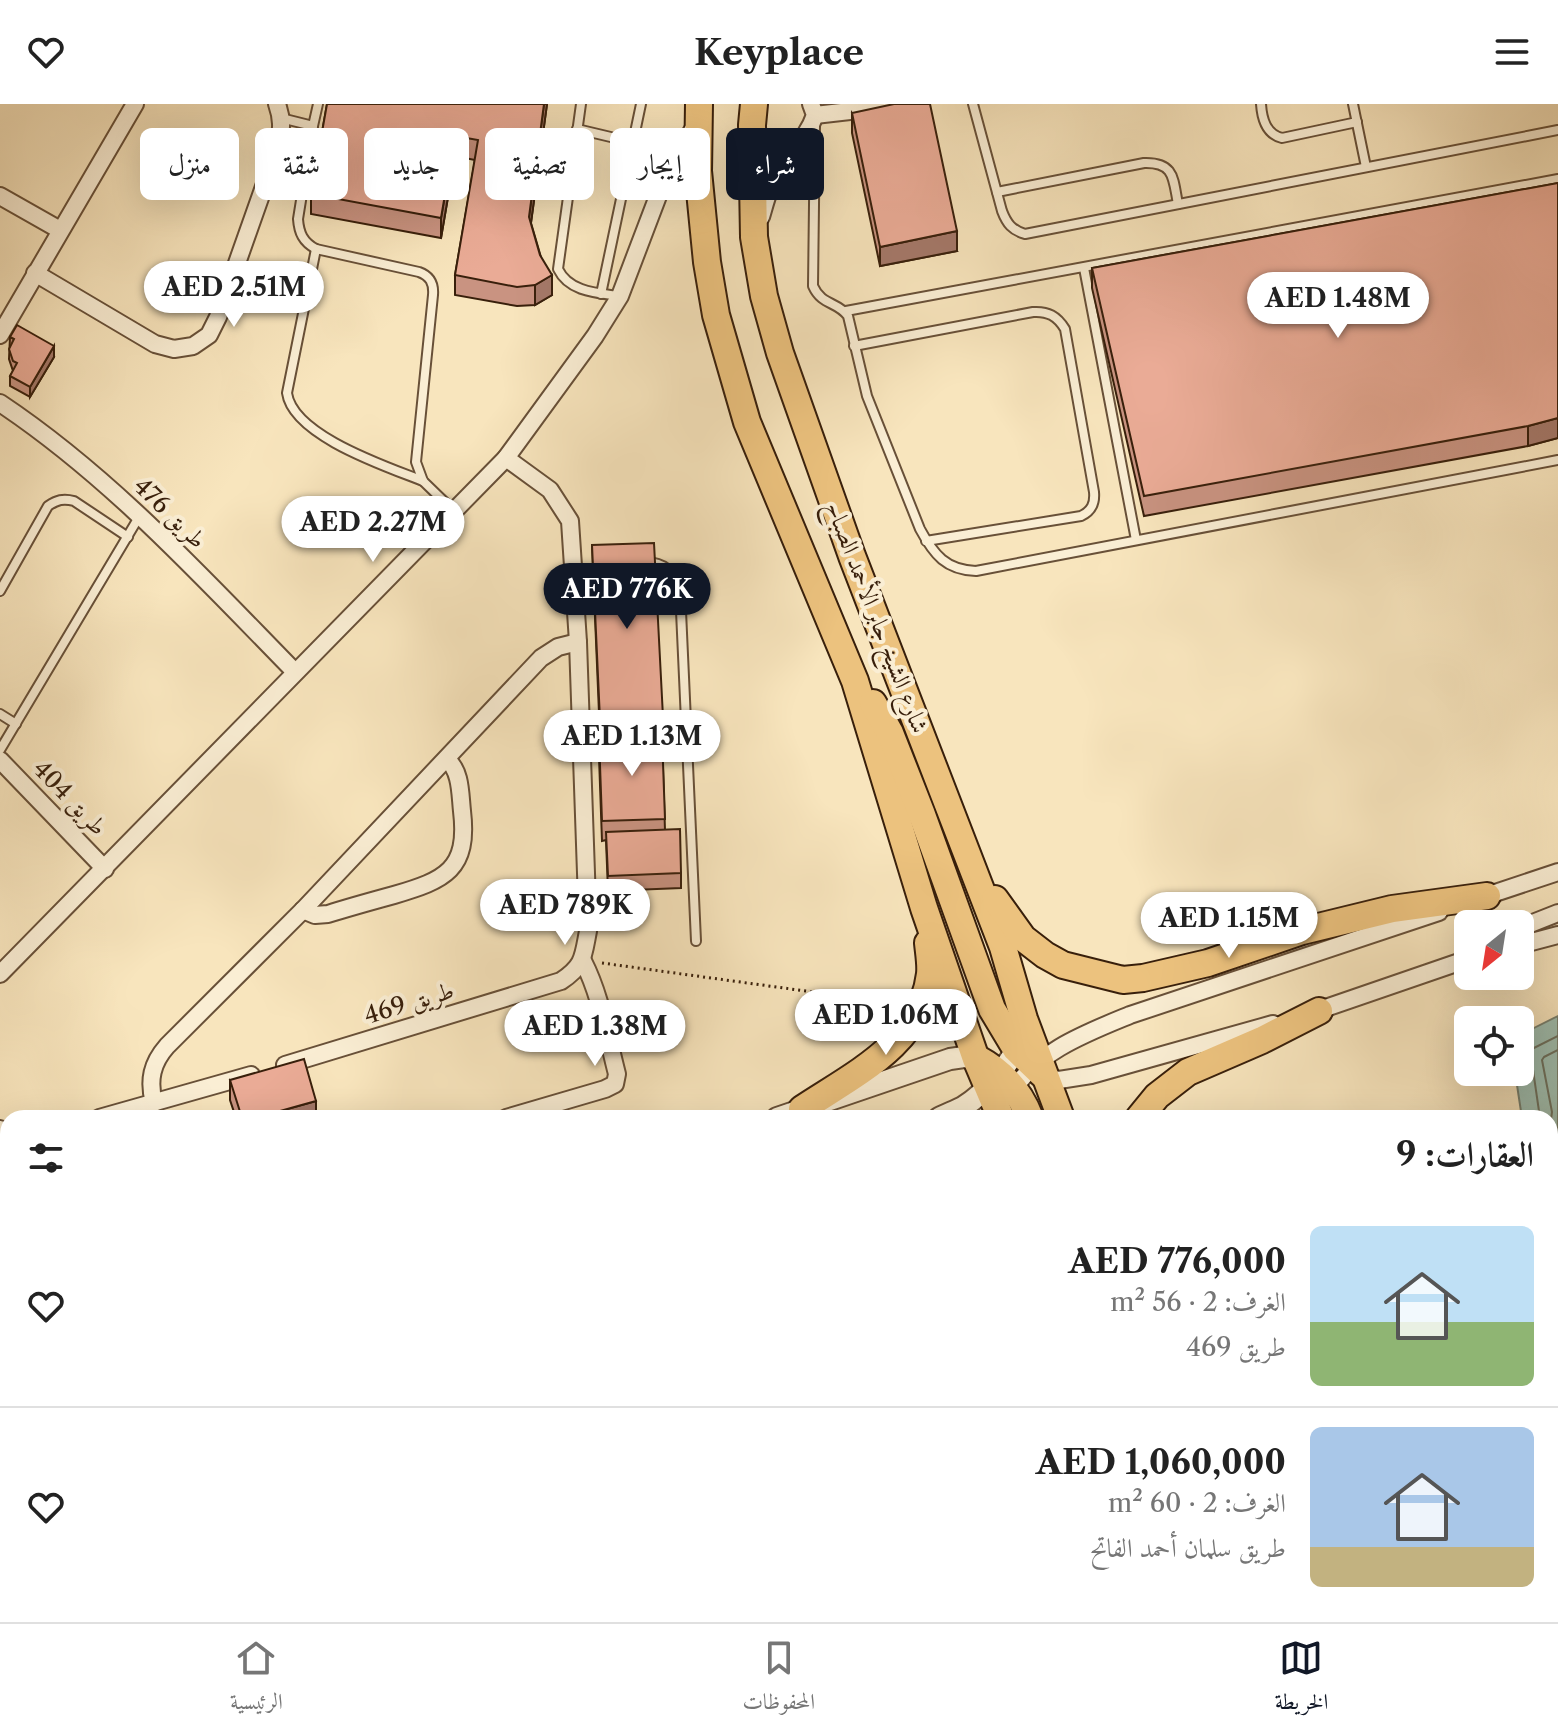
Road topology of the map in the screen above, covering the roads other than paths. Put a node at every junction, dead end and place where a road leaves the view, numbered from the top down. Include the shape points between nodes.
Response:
1 (134, 104) edge
2 (318, 104) edge
3 (581, 104) edge
4 (641, 104) edge
5 (754, 104) edge
6 (911, 104) edge
7 (973, 104) edge
8 (1261, 104) edge
9 (1353, 104) edge
10 (813, 110) edge
11 (279, 111) edge
12 (698, 113) edge
13 (1357, 122) junction
14 (313, 126) junction
15 (577, 128) edge
16 (636, 128) edge
17 (1558, 130) edge
18 (1366, 167) junction
19 (1558, 179) edge
20 (997, 192) junction
21 (0, 196) edge
22 (569, 200) edge
23 (621, 200) edge
24 (656, 200) edge
25 (1178, 204) junction
26 (60, 230) junction
27 (754, 237) junction
28 (316, 249) junction
29 (1084, 268) junction
30 (35, 273) junction
31 (601, 294) junction
32 (620, 296) junction
33 (846, 311) junction
34 (0, 335) edge
35 (854, 346) junction
36 (0, 403) edge
37 (506, 458) junction
38 (1558, 460) edge
39 (423, 481) junction
40 (454, 511) junction
41 (140, 515) junction
42 (128, 537) junction
43 (1136, 540) junction
44 (926, 541) junction
45 (632, 562) edge
46 (0, 591) edge
47 (578, 642) junction
48 (295, 672) junction
49 (855, 681) junction
50 (0, 714) edge
51 (16, 724) junction
52 (0, 750) edge
53 (447, 759) junction
54 (0, 760) edge
55 (105, 869) junction
56 (974, 871) junction
57 (1558, 872) edge
58 (1487, 896) junction
59 (924, 908) junction
60 (303, 910) junction
61 (1558, 913) edge
62 (1534, 922) edge
63 (1558, 935) edge
64 (696, 941) dead end
65 (1534, 941) edge
66 (583, 961) junction
67 (1454, 963) edge
68 (0, 974) edge
69 (1319, 1011) junction
70 (976, 1059) junction
71 (1034, 1064) junction
72 (1000, 1082) junction
73 (146, 1109) edge
74 (802, 1109) joint
75 (533, 1110) edge
76 (956, 1110) edge
77 (1001, 1110) edge
78 (1023, 1110) edge
79 (1057, 1110) edge
80 (1146, 1110) edge

1 - 26 street
2 - 14 lane
3 - 15 lane
4 - 16 lane
5 - 27 main road, شارع الشيخ جابر الأحمد الصباح
6 - 10 street
7 - 20 lane
8 - 13 lane via 1268,131 1282,138
9 - 13 lane
10 - 27 street via 804,139 773,179
10 - 33 lane via 813,286 820,299
11 - 14 lane
11 - 30 street via 279,144 218,317 209,335 193,346 155,344
12 - 49 main road, شارع الشيخ جابر الأحمد الصباح via 698,171 716,315 747,422
13 - 18 lane
14 - 28 lane via 298,229
17 - 18 lane
18 - 25 lane
19 - 29 lane
20 - 25 lane via 1006,224 1025,234
20 - 25 lane via 1154,163 1171,172
21 - 26 street
22 - 31 lane via 558,269 563,280
23 - 31 lane
24 - 32 street
26 - 30 street
27 - 56 main road, شارع الشيخ جابر الأحمد الصباح via 780,353
28 - 39 lane via 288,403 323,436
28 - 39 lane via 419,272 432,283 416,462
29 - 33 lane
29 - 43 lane
30 - 34 street
31 - 32 lane
32 - 37 street
33 - 35 lane
35 - 44 lane via 867,396
35 - 44 lane via 1033,312 1055,317 1065,329 1095,498 1091,509 1075,517
36 - 41 street, طريق 476
37 - 40 street
37 - 47 street via 550,490 570,521 579,564
38 - 43 lane
39 - 40 lane
40 - 48 street
41 - 42 lane
41 - 48 street, طريق 476
42 - 46 lane via 74,501 56,501 48,506
42 - 51 lane
43 - 44 lane via 976,571 943,561
45 - 64 lane via 666,566 680,589
47 - 53 street via 541,658
47 - 66 street via 588,931
48 - 55 street
49 - 59 main road, شارع الشيخ جابر الأحمد الصباح
49 - 71 main road via 890,733 992,1009
50 - 51 lane
51 - 52 lane
53 - 60 street
53 - 60 street via 458,777 464,834 450,870 425,886 328,914
54 - 55 street, طريق 404
55 - 68 street
56 - 58 main road via 1023,938 1045,955 1063,965 1123,980 1195,966 1392,909
56 - 71 main road, شارع الشيخ جابر الأحمد الصباح via 1003,947
57 - 58 street
58 - 71 street via 1130,1015
59 - 70 main road, شارع الشيخ جابر الأحمد الصباح
59 - 74 main road via 930,971 918,1013 892,1047
60 - 73 street via 160,1054
61 - 62 street
63 - 65 street
66 - 73 street, طريق 469 via 561,981
66 - 75 street via 602,1012 615,1084
67 - 69 street
69 - 71 street via 1091,1075 1059,1080
69 - 80 main road via 1188,1072
70 - 72 main road, شارع الشيخ جابر الأحمد الصباح
70 - 74 street via 950,1059
71 - 72 street
71 - 79 main road, شارع الشيخ جابر الأحمد الصباح
72 - 76 street
72 - 77 main road, شارع الشيخ جابر الأحمد الصباح
72 - 78 main road

